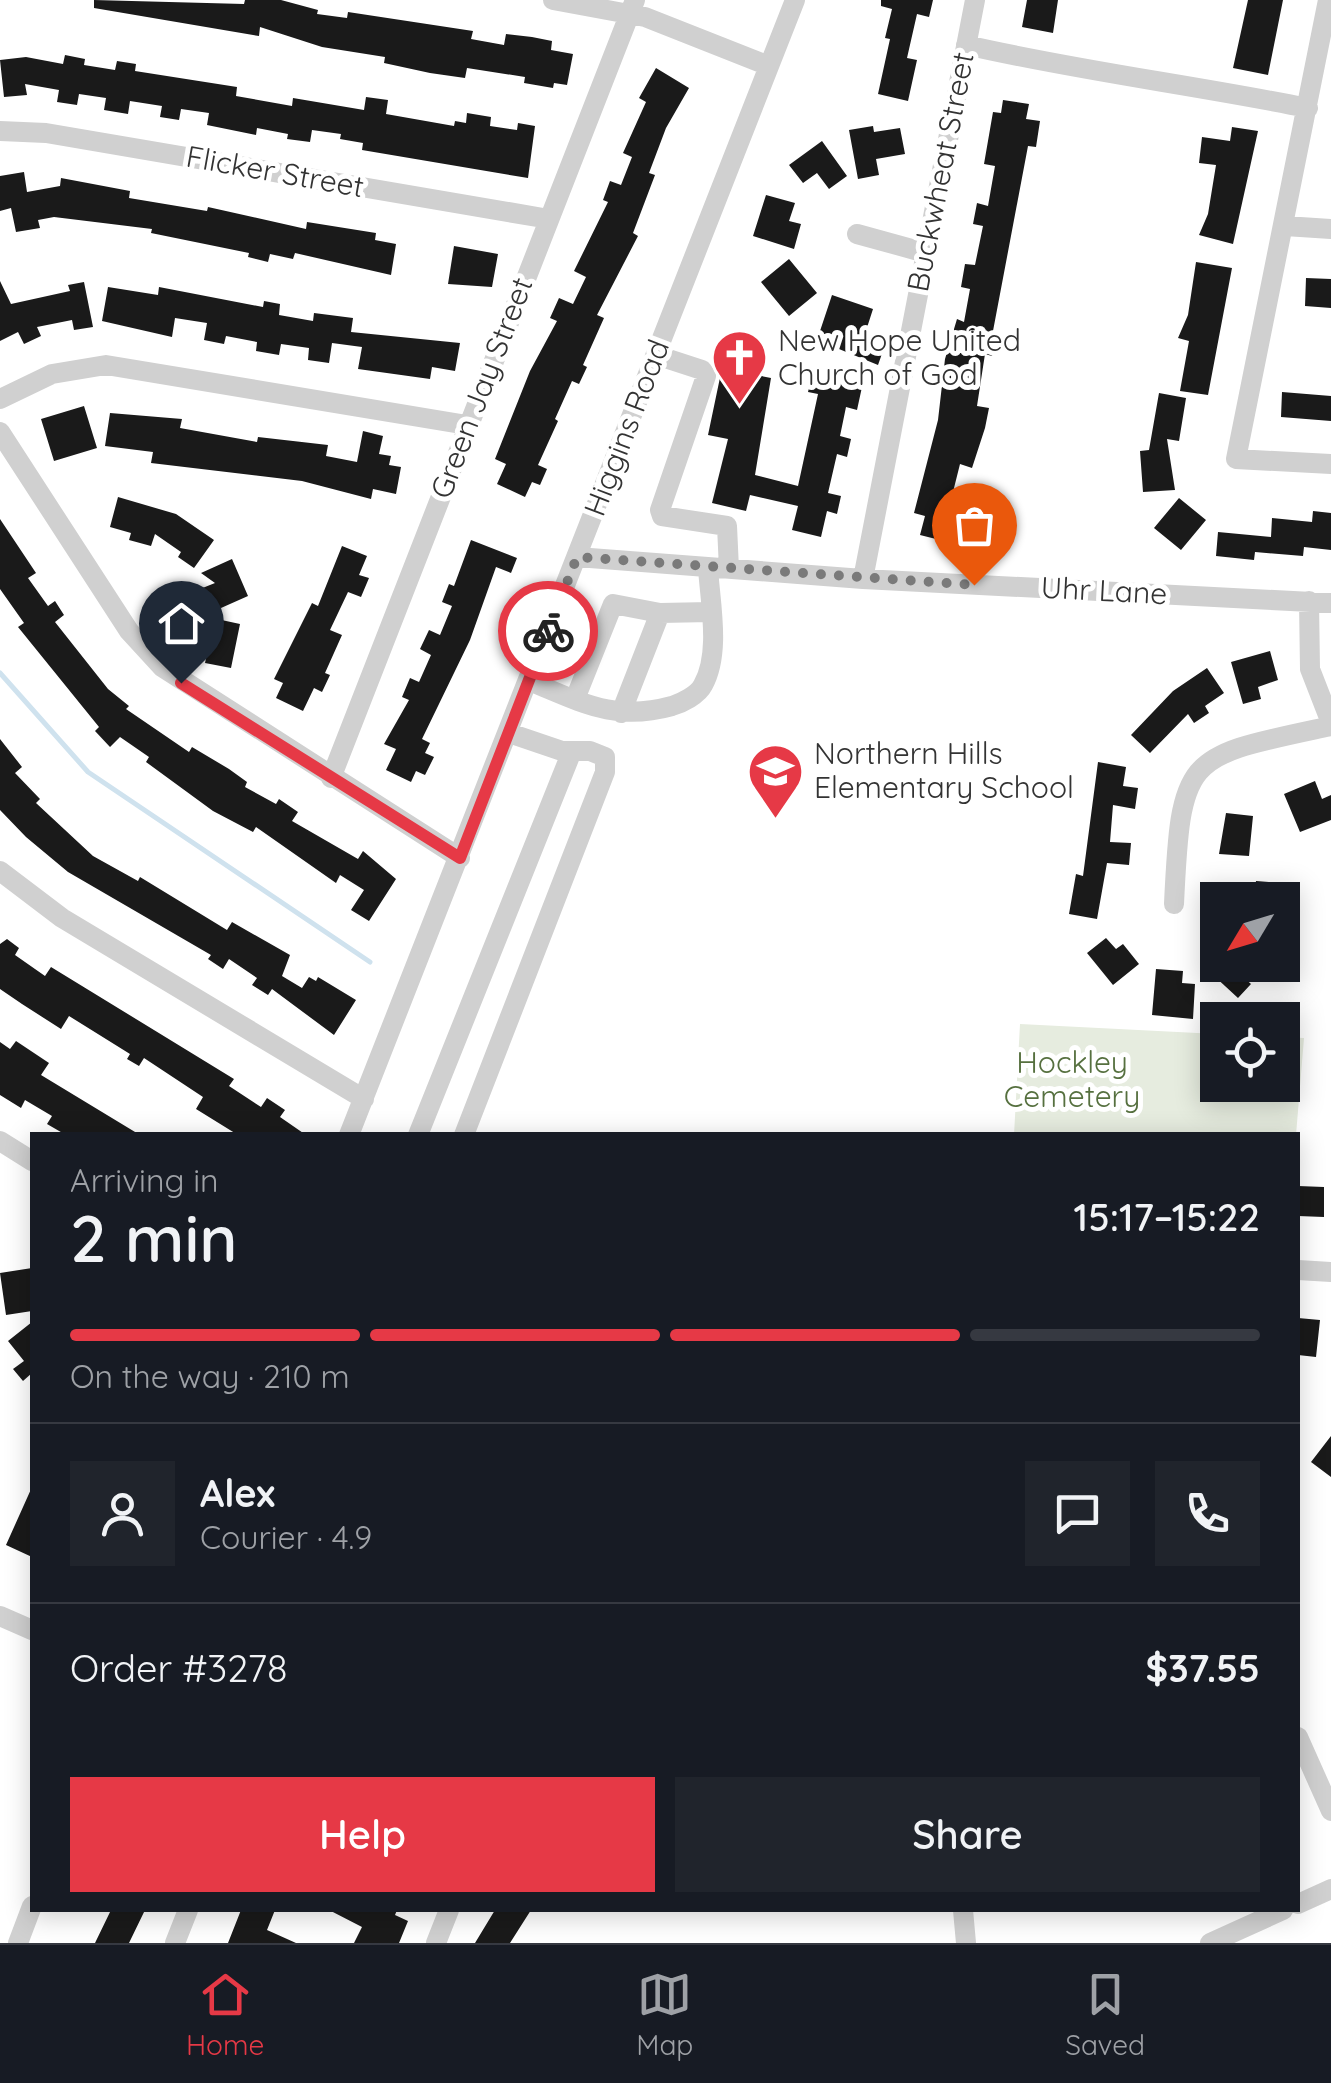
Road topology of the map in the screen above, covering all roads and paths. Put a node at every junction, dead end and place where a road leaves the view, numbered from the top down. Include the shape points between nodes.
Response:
1 (553, 0) edge
2 (794, 0) edge
3 (975, 0) edge
4 (1328, 0) edge
5 (633, 7) edge
6 (966, 45) junction
7 (769, 66) junction
8 (1308, 108) junction
9 (0, 131) edge
10 (549, 219) junction
11 (1285, 226) junction
12 (1331, 229) edge
13 (857, 234) dead end
14 (926, 252) junction
15 (656, 355) junction
16 (0, 399) edge
17 (467, 425) junction
18 (0, 432) edge
19 (1331, 464) edge
20 (577, 557) junction
21 (718, 568) junction
22 (863, 580) junction
23 (1309, 601) junction
24 (1331, 602) edge
25 (710, 612) junction
26 (660, 613) junction
27 (529, 681) junction
28 (574, 699) junction
29 (621, 713) junction
30 (1331, 724) edge
31 (508, 733) junction
32 (572, 751) junction
33 (332, 778) junction
34 (460, 858) junction
35 (0, 871) edge
36 (1174, 904) dead end
37 (364, 1100) junction
38 (350, 1132) edge
39 (419, 1132) edge
40 (465, 1132) edge
41 (0, 1141) edge
42 (30, 1160) edge
43 (1300, 1270) edge
44 (1331, 1272) edge
45 (0, 1616) edge
46 (30, 1629) edge
47 (1300, 1741) edge
48 (1331, 1811) edge
49 (1331, 1889) edge
50 (1300, 1903) edge
51 (30, 1911) edge
52 (187, 1912) edge
53 (449, 1912) edge
54 (963, 1912) edge
55 (1280, 1912) edge
56 (18, 1943) edge
57 (175, 1943) edge
58 (436, 1943) edge
59 (966, 1943) edge
60 (1210, 1943) edge

1 - 5 street
2 - 7 street, Higgins Road
3 - 6 street, Buckwheat Street
4 - 8 street
5 - 7 street
5 - 10 street, Green Jay Street
6 - 8 street
6 - 14 street, Buckwheat Street
7 - 15 street, Higgins Road
8 - 11 street
9 - 10 street, Flicker Street via 46,133
10 - 17 street, Green Jay Street
11 - 12 street
11 - 19 street via 1236,459
13 - 14 street
14 - 22 street, Buckwheat Street
15 - 20 street, Higgins Road
15 - 21 street via 706,376 660,510 662,516 727,526
16 - 17 street via 52,374 106,365
17 - 33 street, Green Jay Street
18 - 33 street via 145,650 181,683
20 - 21 street, Uhr Lane
20 - 27 street, Higgins Road
21 - 22 street, Uhr Lane
21 - 25 street
22 - 23 street, Uhr Lane
23 - 24 street, Uhr Lane
23 - 30 street via 1310,669
25 - 26 street
25 - 29 street via 712,651 703,686 682,703
26 - 28 street via 613,604
26 - 29 street
27 - 28 street
27 - 31 street, Higgins Road
28 - 29 street
30 - 36 street via 1230,748 1195,772 1178,822
31 - 32 street
31 - 34 street, Higgins Road
32 - 39 street
32 - 40 street via 604,757 605,772
33 - 34 street
34 - 37 street, Higgins Road
35 - 37 street via 62,918
37 - 38 street, Higgins Road
41 - 42 street
43 - 44 street
45 - 46 street
47 - 48 street
49 - 50 street
51 - 56 street
52 - 57 street
53 - 58 street
54 - 59 street
55 - 60 street

